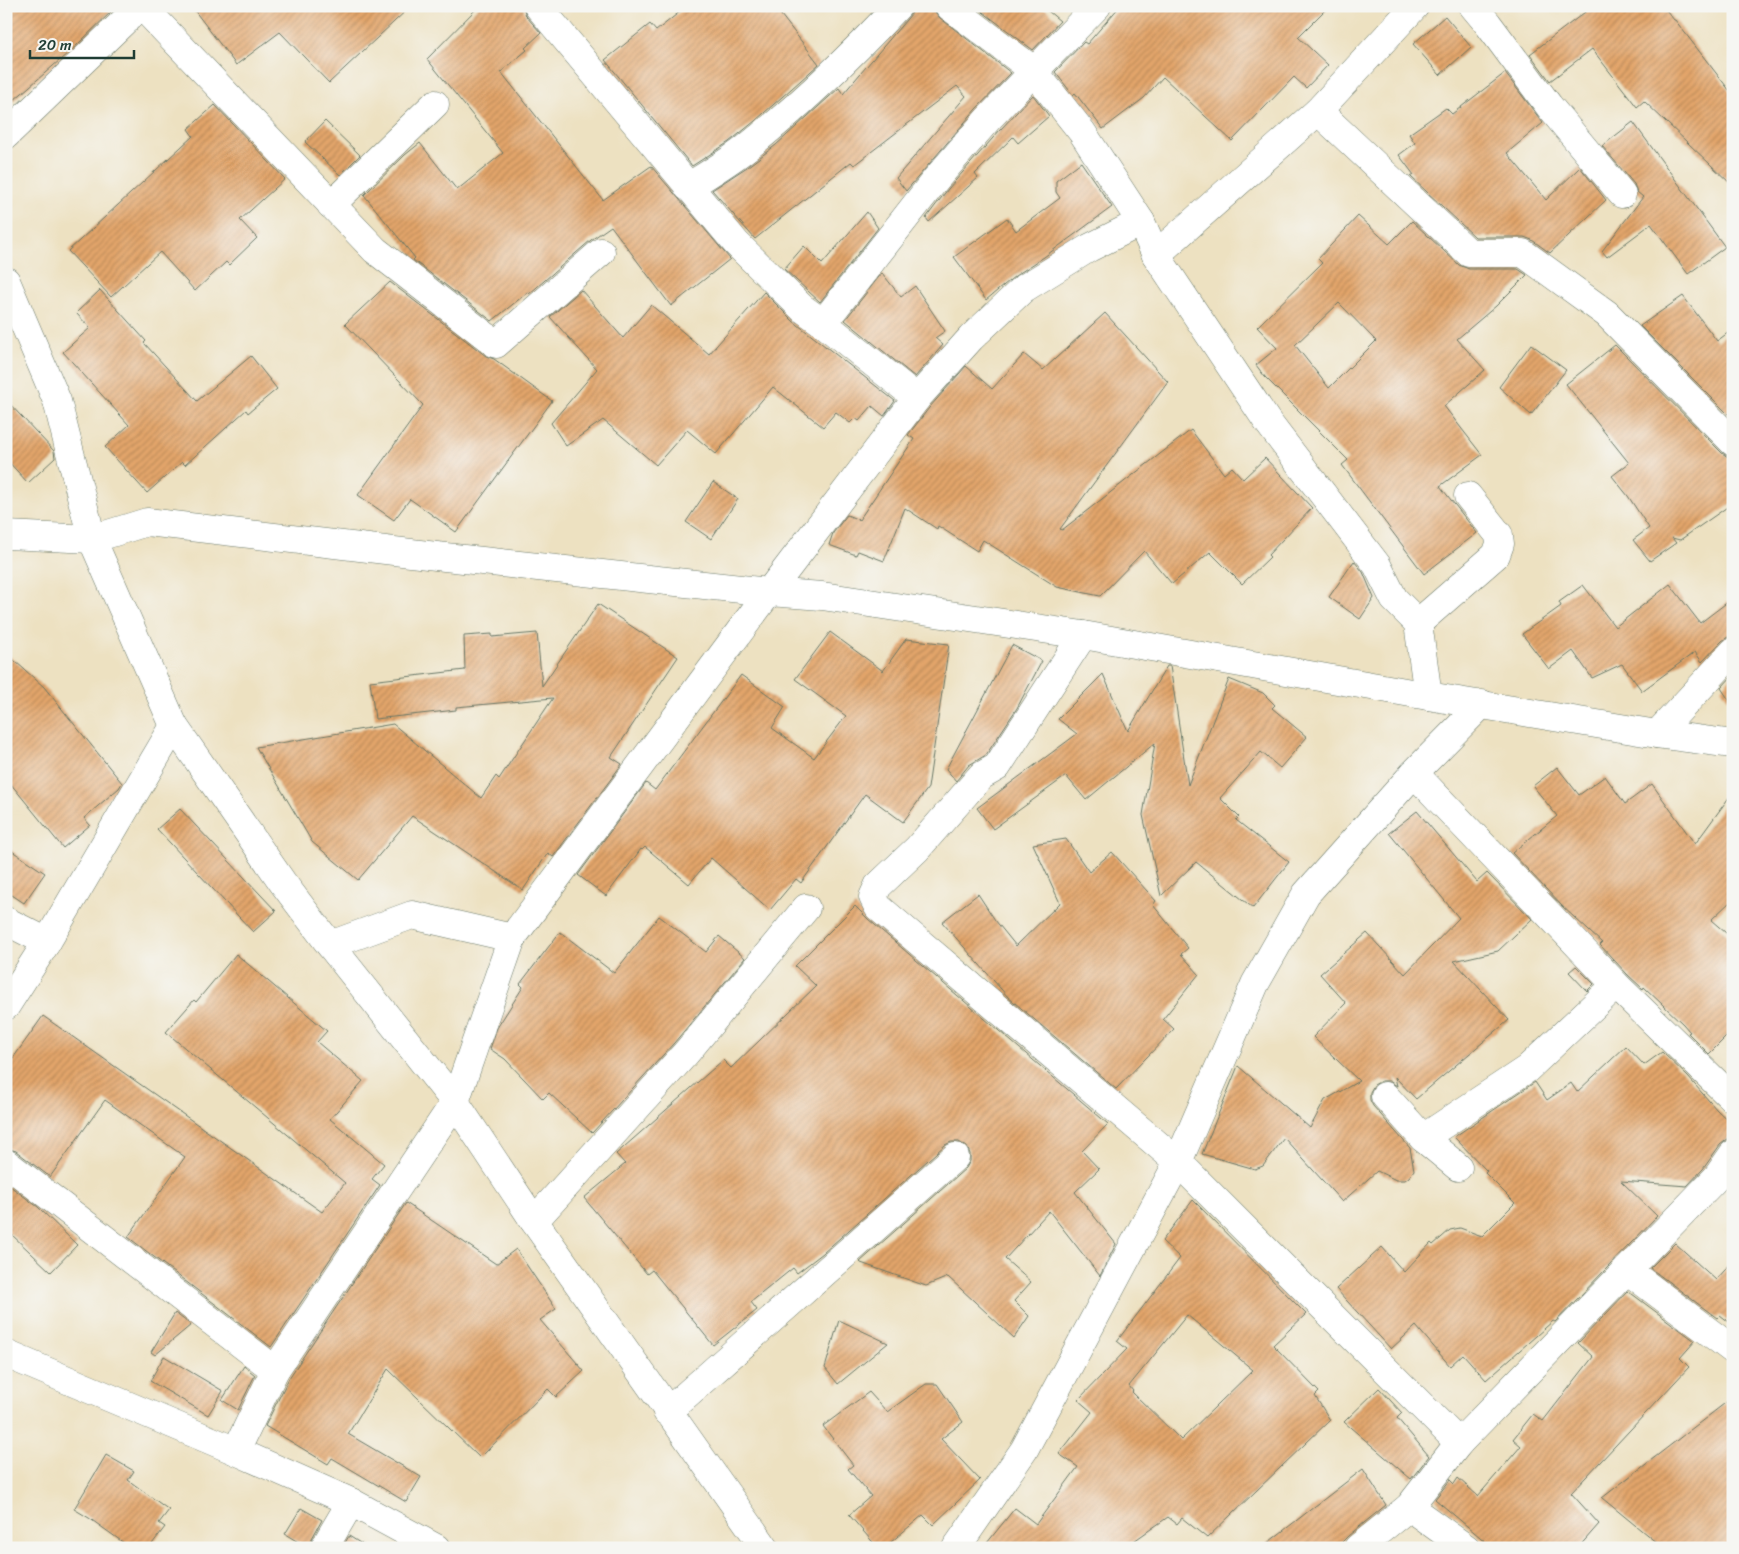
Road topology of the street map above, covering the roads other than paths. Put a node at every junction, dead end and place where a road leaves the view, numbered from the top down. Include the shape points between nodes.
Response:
1 (141, 6) edge
2 (538, 6) edge
3 (898, 6) edge
4 (950, 6) edge
5 (1096, 6) edge
6 (1414, 6) edge
7 (1473, 6) edge
8 (1033, 70) junction
9 (435, 104) dead end
10 (1318, 111) junction
11 (6, 135) edge
12 (688, 187) junction
13 (1622, 194) dead end
14 (331, 205) junction
15 (1141, 222) junction
16 (601, 252) dead end
17 (1156, 255) junction
18 (6, 281) edge
19 (824, 323) junction
20 (917, 398) junction
21 (1733, 442) edge
22 (1468, 496) dead end
23 (6, 535) edge
24 (92, 539) junction
25 (769, 592) junction
26 (1418, 623) junction
27 (1083, 635) junction
28 (1733, 652) edge
29 (1428, 696) junction
30 (1482, 704) junction
31 (174, 726) junction
32 (1657, 734) junction
33 (1733, 744) edge
34 (1414, 773) junction
35 (806, 908) dead end
36 (6, 921) edge
37 (512, 938) junction
38 (47, 942) junction
39 (330, 946) junction
40 (1616, 986) junction
41 (6, 1006) edge
42 (1385, 1096) dead end
43 (1733, 1098) edge
44 (455, 1102) junction
45 (1423, 1138) junction
46 (1733, 1154) edge
47 (955, 1157) dead end
48 (1178, 1162) junction
49 (6, 1163) edge
50 (1458, 1167) dead end
51 (534, 1221) junction
52 (1627, 1270) junction
53 (1733, 1350) edge
54 (6, 1354) edge
55 (275, 1370) junction
56 (667, 1412) junction
57 (1459, 1443) junction
58 (236, 1451) junction
59 (351, 1502) junction
60 (1408, 1508) junction
61 (757, 1544) edge
62 (324, 1548) edge
63 (436, 1548) edge
64 (956, 1548) edge
65 (1358, 1548) edge
66 (1466, 1548) edge

1 - 11 street
1 - 14 street
2 - 12 street
3 - 12 street via 798,106 743,151
4 - 8 street
5 - 8 street
6 - 10 street
7 - 13 street via 1549,106
8 - 15 street via 1082,132
8 - 19 street via 936,179
9 - 14 street
10 - 17 street
10 - 21 street via 1469,253 1523,253 1607,314
12 - 19 street via 736,243 802,308
14 - 16 street via 375,250 496,344
15 - 17 street
15 - 20 street via 1090,248 1023,289 971,338
17 - 26 street via 1268,421 1377,565 1394,599
18 - 24 street via 57,401
19 - 20 street
20 - 25 street
22 - 26 street via 1499,535 1496,555
23 - 24 street
24 - 25 street via 147,522
24 - 31 street
25 - 27 street via 822,596
25 - 37 street
26 - 29 street
27 - 29 street
27 - 48 street via 997,767 981,776 917,849 878,886 873,898 878,907
28 - 32 street
29 - 30 street
30 - 32 street
30 - 34 street
31 - 38 street
31 - 39 street
32 - 33 street
34 - 40 street
34 - 48 street via 1306,894 1255,984
35 - 51 street via 686,1053
36 - 38 street
37 - 39 street via 412,915
37 - 44 street
38 - 41 street
39 - 44 street
40 - 43 street
40 - 45 street via 1527,1069
42 - 45 street
44 - 51 street
44 - 55 street
45 - 50 street
46 - 52 street via 1717,1177
47 - 56 street
48 - 57 street
48 - 64 street via 1024,1450
49 - 55 street
51 - 56 street
52 - 53 street
52 - 57 street
54 - 58 street
55 - 58 street
56 - 61 street
57 - 60 street
58 - 59 street
59 - 62 street
59 - 63 street
60 - 65 street
60 - 66 street

